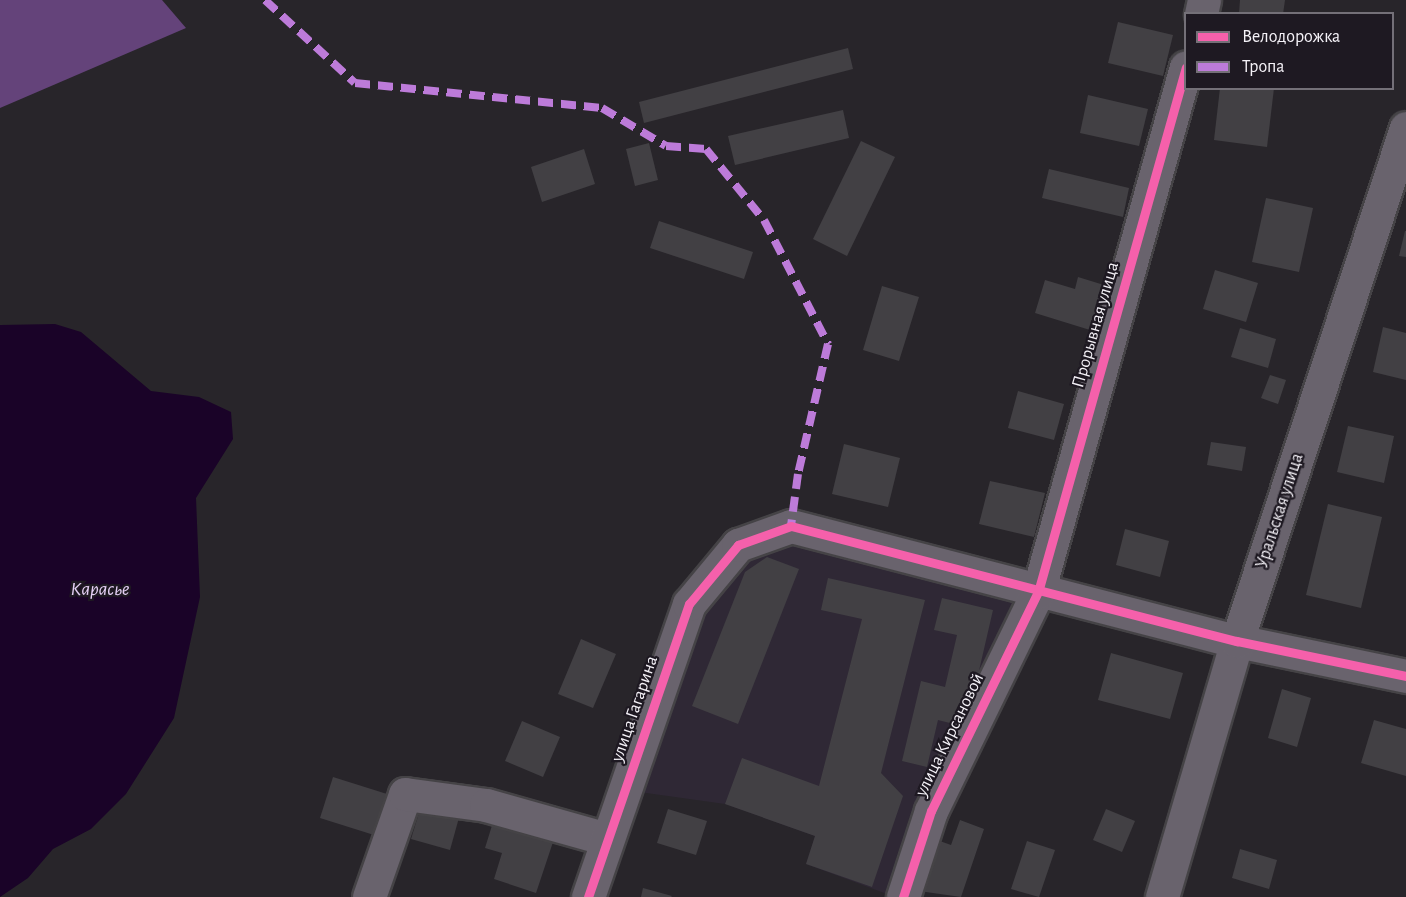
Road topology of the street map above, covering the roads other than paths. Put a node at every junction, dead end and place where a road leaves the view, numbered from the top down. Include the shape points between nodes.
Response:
1 (1184, 71) edge
2 (1406, 128) edge
3 (1038, 592) junction
4 (1237, 641) junction
5 (1406, 676) edge
6 (607, 839) junction
7 (369, 897) edge
8 (588, 897) edge
9 (903, 897) edge
10 (1162, 897) edge

1 - 3 street, Прорывная улица
2 - 4 street, Уральская улица
3 - 4 street
3 - 6 street, улица Гагарина via 791,526 738,545 689,604
3 - 9 street, улица Кирсановой via 931,811
4 - 5 street
4 - 10 street, Уральская улица
6 - 7 street via 486,805 405,794
6 - 8 street, улица Гагарина

